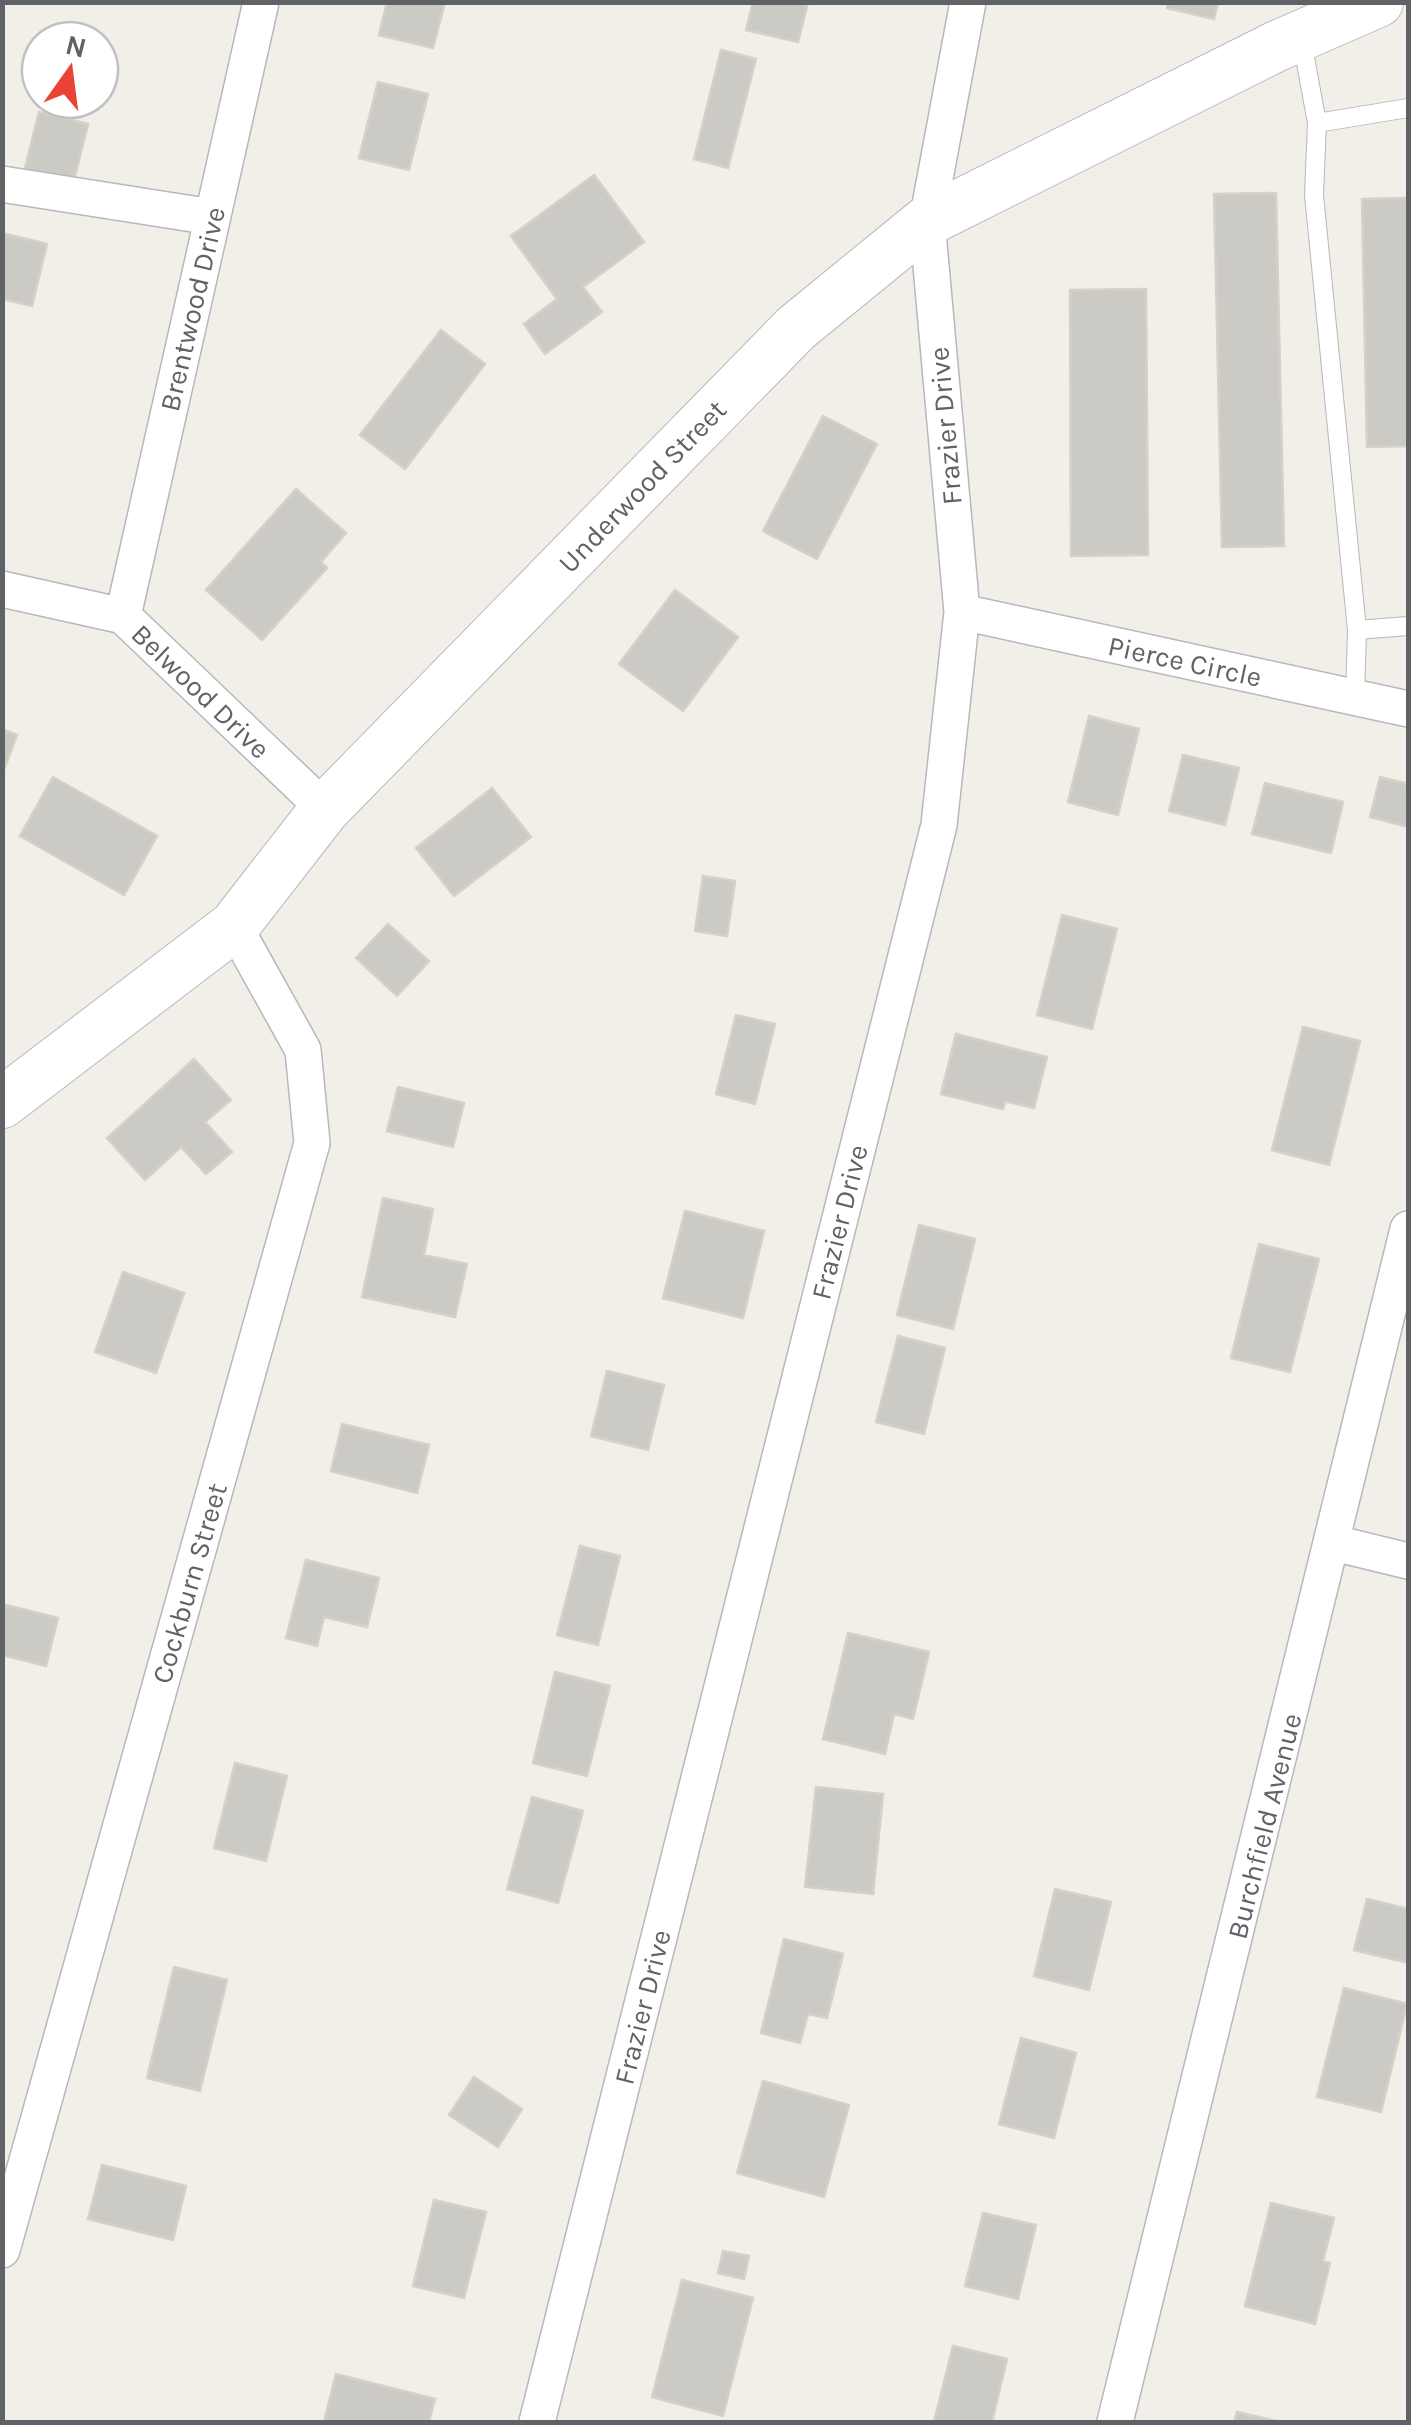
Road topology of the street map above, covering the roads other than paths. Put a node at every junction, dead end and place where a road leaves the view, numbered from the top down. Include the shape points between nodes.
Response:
1 (261, 2) edge
2 (968, 2) edge
3 (1378, 2) edge
4 (1302, 35) junction
5 (1408, 108) edge
6 (1316, 123) junction
7 (2, 184) edge
8 (212, 217) junction
9 (926, 221) junction
10 (2, 589) edge
11 (962, 612) junction
12 (123, 616) junction
13 (1408, 626) edge
14 (1358, 630) junction
15 (1355, 697) junction
16 (1408, 709) edge
17 (325, 810) junction
18 (234, 926) junction
19 (2, 1103) edge
20 (1408, 1228) edge
21 (1334, 1543) junction
22 (1408, 1561) edge
23 (2, 2250) edge
24 (538, 2422) edge
25 (1115, 2422) edge

1 - 8 street, Brentwood Drive
2 - 9 street, Frazier Drive
3 - 4 street, Underwood Street
4 - 6 lane
4 - 9 street, Underwood Street
5 - 6 lane
6 - 14 lane via 1314,195
7 - 8 street
8 - 12 street, Brentwood Drive
9 - 11 street, Frazier Drive
9 - 17 street, Underwood Street via 796,328
10 - 12 street, Belwood Drive
11 - 15 street, Pierce Circle
11 - 24 street, Frazier Drive via 939,825
12 - 17 street, Belwood Drive
13 - 14 lane
14 - 15 lane
15 - 16 street, Pierce Circle
17 - 18 street, Underwood Street
18 - 19 street, Underwood Street
18 - 23 street, Cockburn Street via 303,1050 312,1143
20 - 21 street, Burchfield Avenue
21 - 22 street
21 - 25 street, Burchfield Avenue

